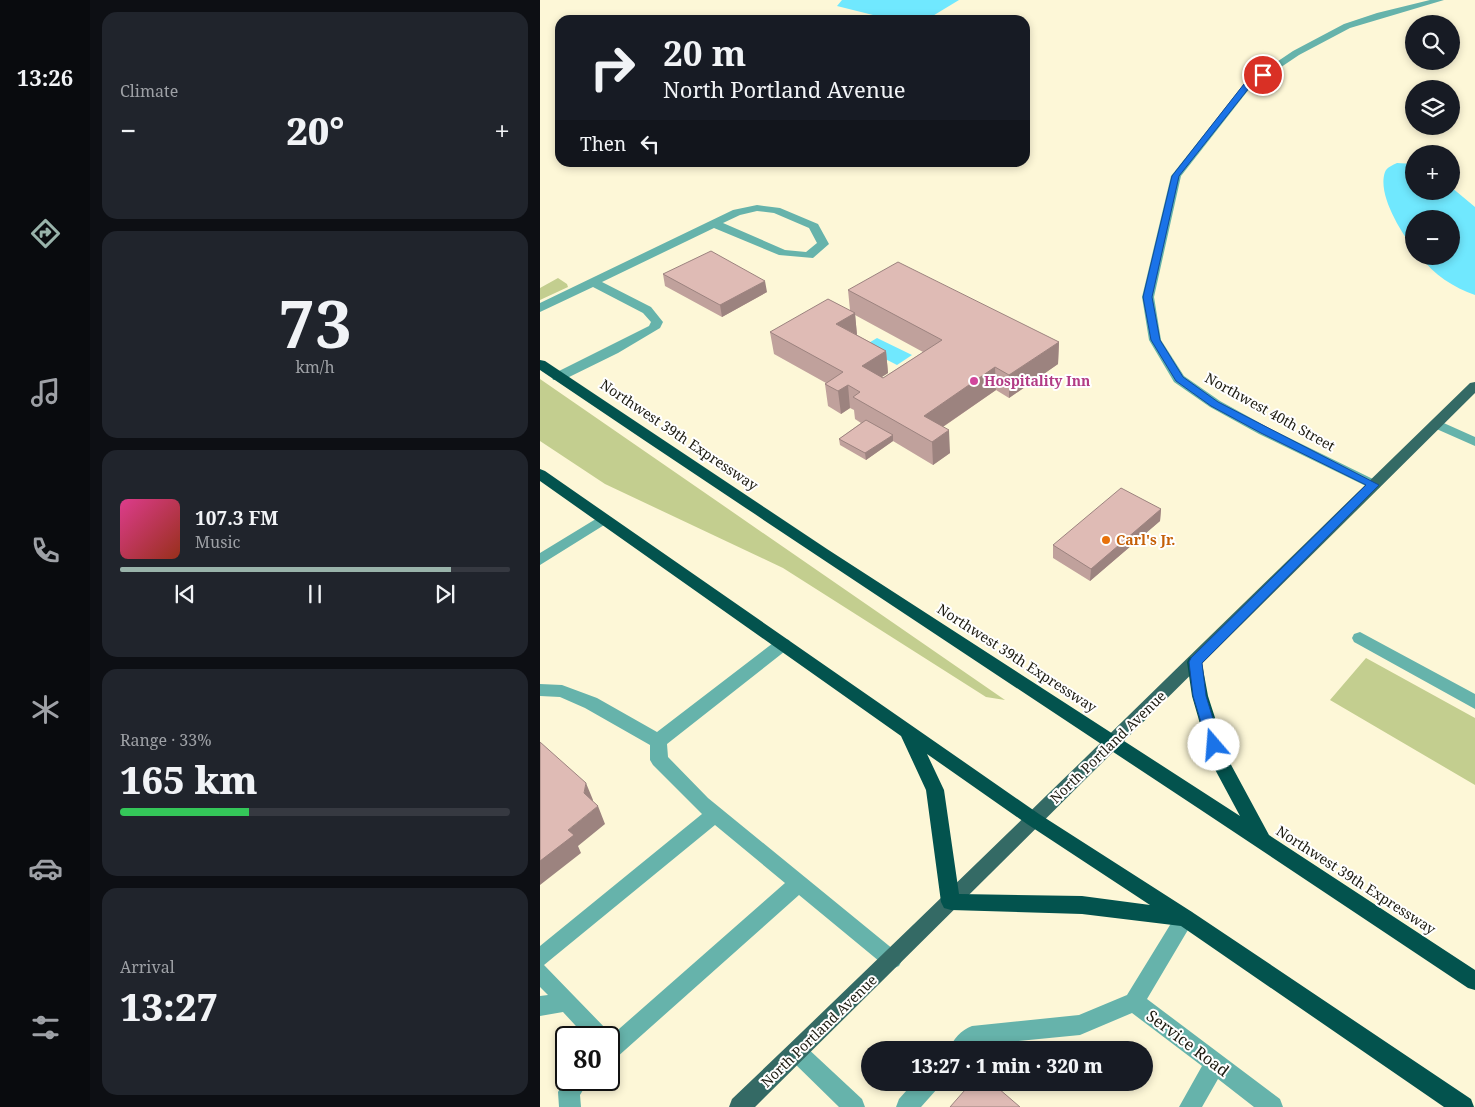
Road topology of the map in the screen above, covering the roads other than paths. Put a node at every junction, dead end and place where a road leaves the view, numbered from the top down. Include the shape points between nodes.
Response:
1 (1440, 0) edge
2 (715, 224) junction
3 (594, 283) junction
4 (540, 308) edge
5 (540, 364) edge
6 (558, 377) junction
7 (1475, 386) edge
8 (1437, 424) junction
9 (1475, 442) edge
10 (540, 474) edge
11 (1374, 485) junction
12 (604, 519) junction
13 (540, 560) edge
14 (1360, 638) dead end
15 (783, 644) junction
16 (1196, 662) junction
17 (540, 690) edge
18 (1475, 702) edge
19 (908, 731) junction
20 (658, 741) junction
21 (1112, 742) junction
22 (716, 814) junction
23 (1033, 819) junction
24 (1262, 841) junction
25 (799, 883) junction
26 (951, 902) junction
27 (1185, 918) junction
28 (540, 958) edge
29 (892, 960) junction
30 (540, 973) edge
31 (1475, 981) edge
32 (568, 1002) junction
33 (1134, 1002) junction
34 (540, 1006) edge
35 (589, 1026) edge
36 (620, 1035) edge
37 (967, 1041) edge
38 (796, 1052) junction
39 (1215, 1064) junction
40 (922, 1091) edge
41 (740, 1107) edge
42 (854, 1107) edge
43 (907, 1107) edge
44 (1190, 1107) edge
45 (1272, 1107) edge
46 (1463, 1107) edge

1 - 11 street, Northwest 40th Street via 1347,26 1296,53 1247,86 1176,176 1148,297 1155,340 1179,379 1248,422
2 - 2 street via 737,212 757,208 776,210 814,226 823,244 809,256 784,253
2 - 3 street
3 - 4 street
3 - 6 street via 647,310 657,322 654,328
5 - 6 highway, Northwest 39th Expressway
6 - 21 highway, Northwest 39th Expressway
7 - 8 main road, North Portland Avenue
8 - 9 street
8 - 11 main road, North Portland Avenue
10 - 12 highway
11 - 16 main road, North Portland Avenue
12 - 13 street
12 - 15 highway
14 - 18 street
15 - 19 highway
15 - 20 street
16 - 21 main road, North Portland Avenue
16 - 24 highway via 1200,696 1220,762
17 - 20 street via 562,691 591,703
19 - 23 highway
19 - 26 highway via 935,790
20 - 22 street via 659,760
21 - 23 main road, North Portland Avenue
21 - 24 highway, Northwest 39th Expressway
22 - 25 street
22 - 28 street
23 - 26 main road, North Portland Avenue
23 - 27 highway
24 - 31 highway, Northwest 39th Expressway
25 - 29 street
25 - 36 street
26 - 27 highway via 1082,905
26 - 29 main road, North Portland Avenue
27 - 33 street, Service Road
27 - 46 highway
29 - 38 main road, North Portland Avenue
30 - 32 street
32 - 34 street
32 - 35 street
33 - 37 street via 1080,1025 972,1036
33 - 39 street, Service Road
38 - 41 main road, North Portland Avenue
38 - 42 street
39 - 44 street
39 - 45 street, Service Road
40 - 43 street

